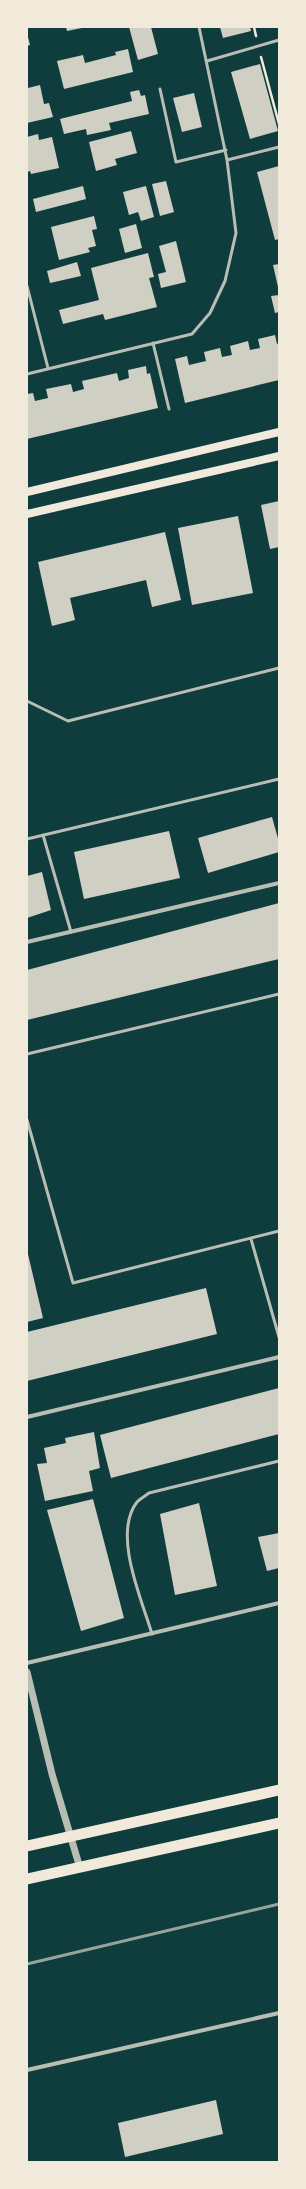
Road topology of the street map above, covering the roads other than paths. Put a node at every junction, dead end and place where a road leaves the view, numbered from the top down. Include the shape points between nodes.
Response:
1 (199, 27) edge
2 (279, 40) edge
3 (207, 61) junction
4 (160, 89) dead end
5 (279, 146) edge
6 (226, 150) junction
7 (228, 160) junction
8 (27, 286) edge
9 (153, 343) junction
10 (48, 368) junction
11 (27, 374) edge
12 (168, 409) dead end
13 (279, 432) edge
14 (279, 456) edge
15 (27, 492) edge
16 (27, 514) edge
17 (279, 668) edge
18 (27, 701) edge
19 (279, 779) edge
20 (43, 835) junction
21 (27, 838) edge
22 (279, 883) edge
23 (71, 932) junction
24 (27, 942) edge
25 (279, 994) edge
26 (27, 1054) edge
27 (27, 1120) edge
28 (279, 1232) edge
29 (251, 1239) junction
30 (279, 1336) edge
31 (279, 1358) edge
32 (27, 1417) edge
33 (279, 1461) edge
34 (279, 1603) edge
35 (152, 1634) junction
36 (27, 1663) edge
37 (27, 1672) edge
38 (279, 1790) edge
39 (279, 1823) edge
40 (72, 1836) junction
41 (27, 1846) edge
42 (80, 1868) junction
43 (27, 1879) edge
44 (279, 2013) edge
45 (27, 2070) edge

1 - 3 lane
2 - 3 lane
3 - 6 lane
4 - 6 lane via 176,162
5 - 7 lane
6 - 7 lane
7 - 9 lane via 236,233 225,281 210,313 192,334
8 - 10 lane
9 - 10 lane
9 - 12 lane
10 - 11 lane
13 - 15 main road
14 - 16 main road
17 - 18 lane via 68,721
19 - 20 lane
20 - 21 lane
20 - 23 lane
22 - 23 street
23 - 24 street
25 - 26 lane
27 - 29 lane via 73,1283
28 - 29 lane
29 - 30 lane
31 - 32 street
33 - 35 lane via 149,1493 137,1502 127,1528 128,1552
34 - 35 street
35 - 36 street
37 - 40 street via 52,1774
38 - 40 highway
39 - 42 highway
40 - 41 highway
40 - 42 street
42 - 43 highway
44 - 45 street

